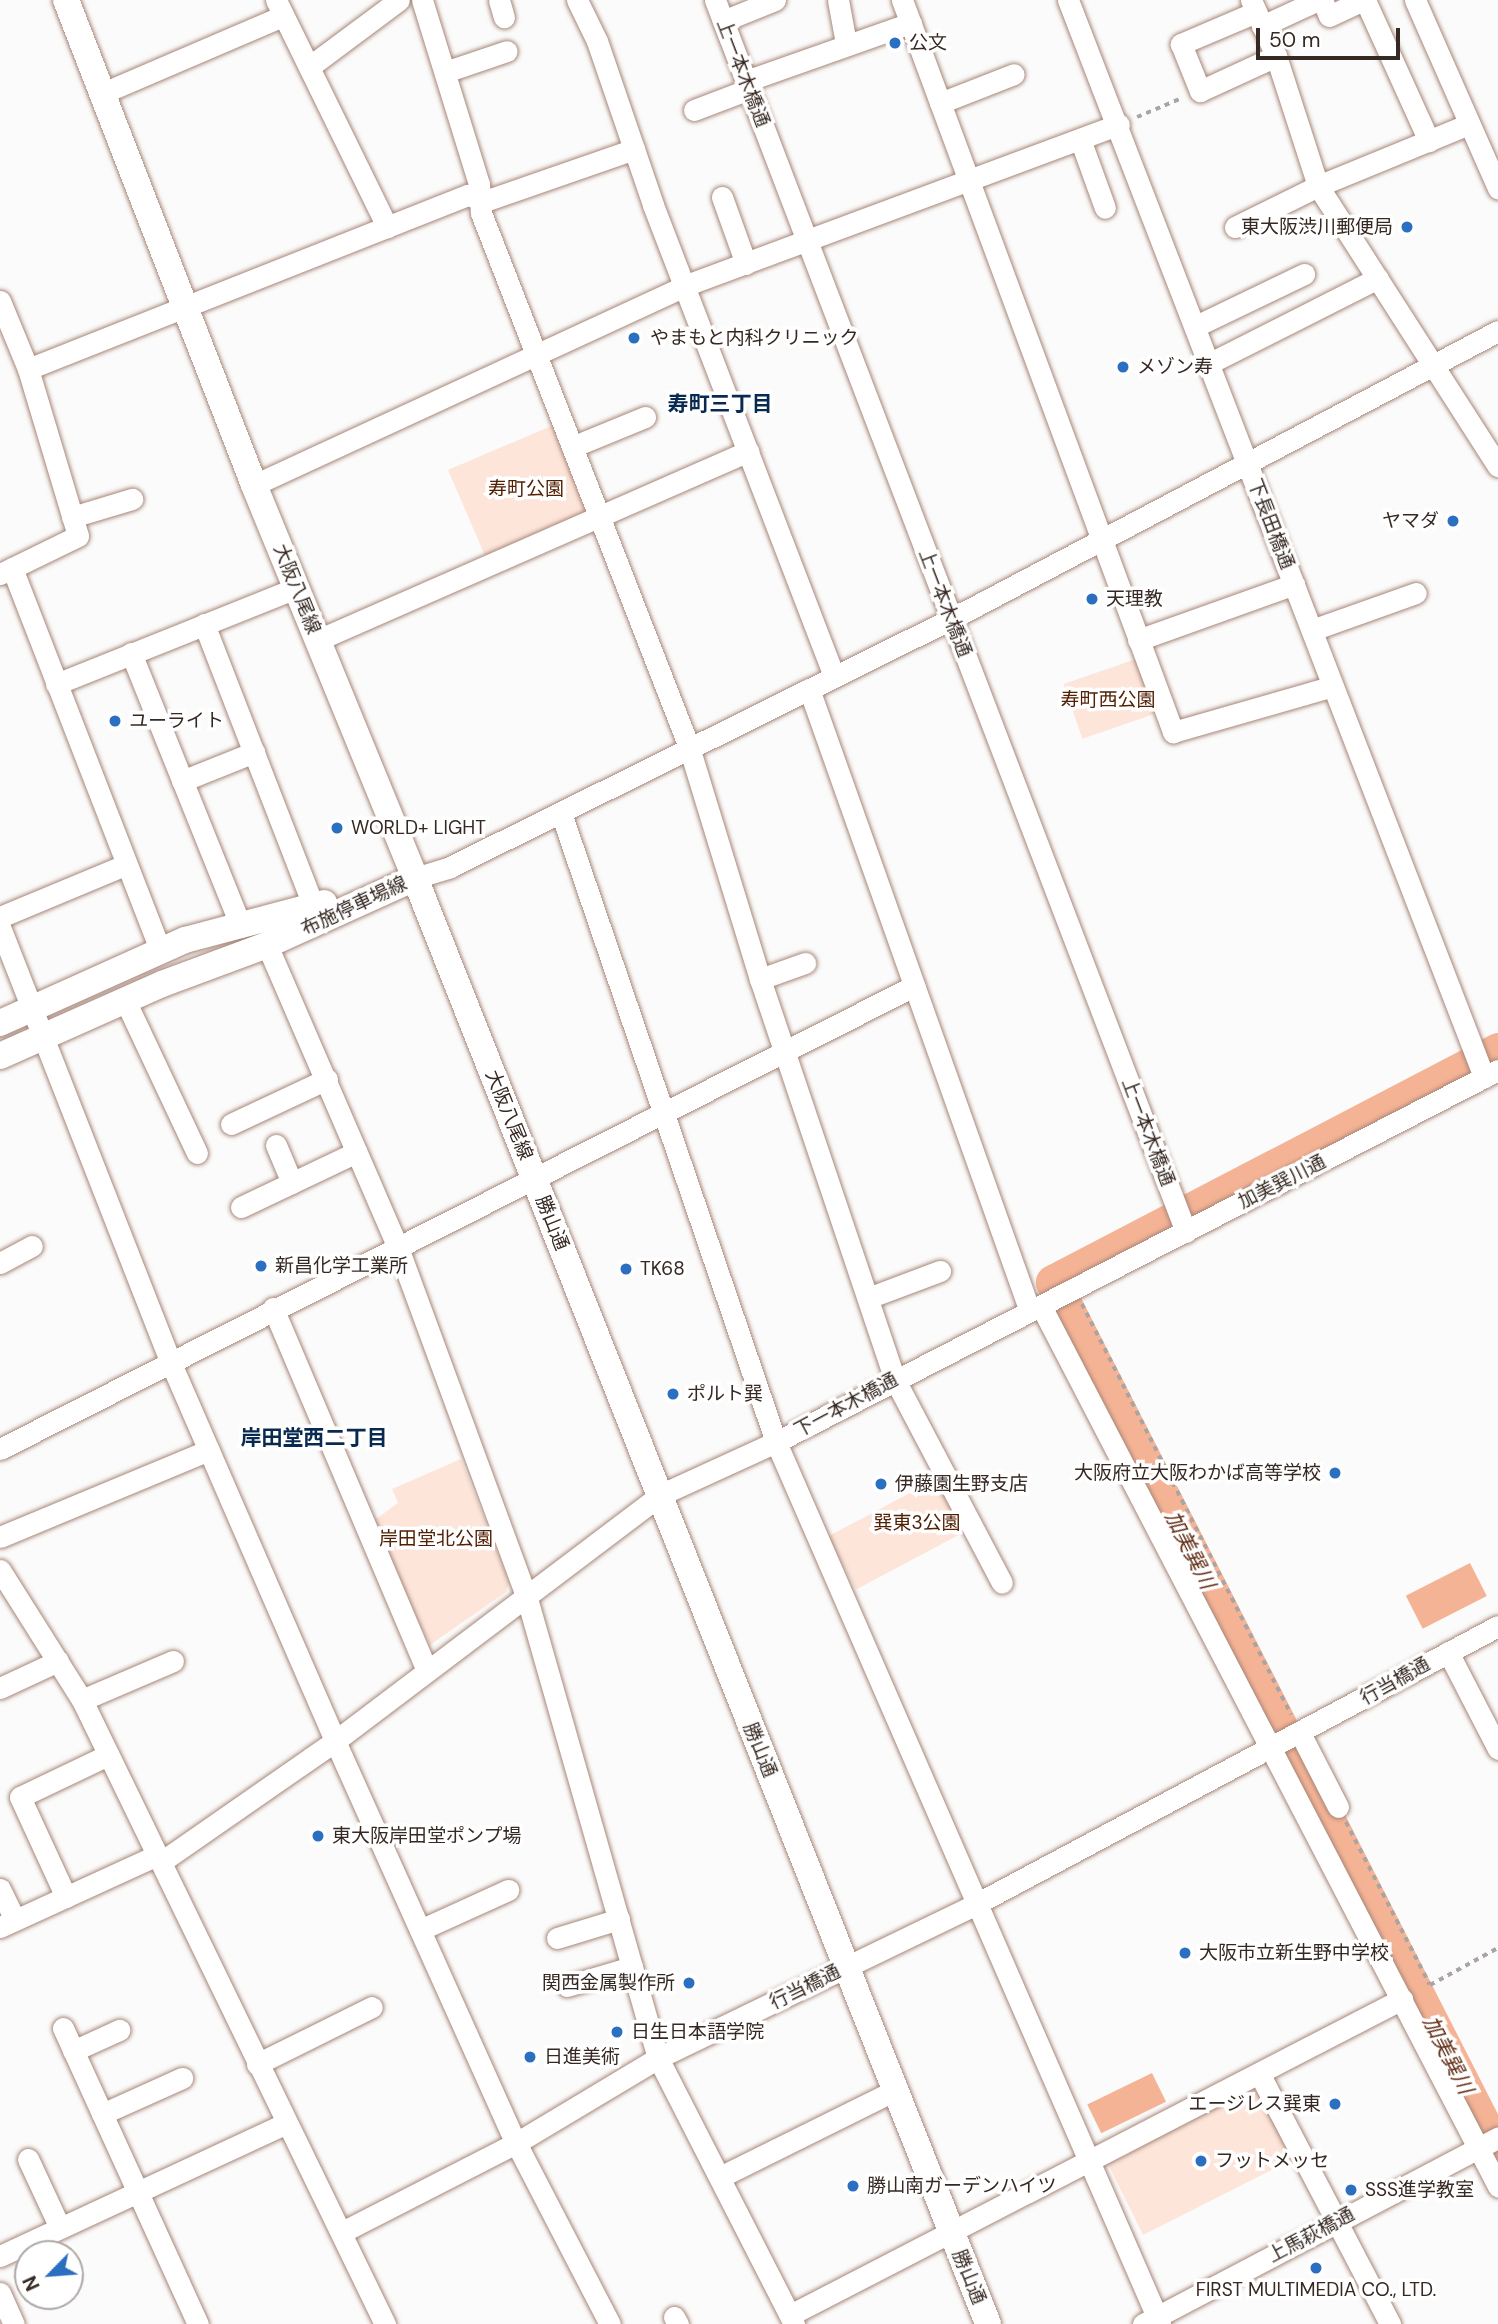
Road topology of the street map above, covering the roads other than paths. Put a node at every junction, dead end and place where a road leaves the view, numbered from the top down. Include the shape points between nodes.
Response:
1 (66, 0) edge
2 (399, 0) edge
3 (422, 0) edge
4 (578, 0) edge
5 (715, 0) edge
6 (775, 0) edge
7 (838, 0) edge
8 (1068, 0) edge
9 (1320, 0) edge
10 (1364, 0) edge
11 (1415, 0) edge
12 (905, 1) edge
13 (280, 8) edge
14 (1256, 13) edge
15 (723, 21) junction
16 (911, 23) junction
17 (846, 43) junction
18 (507, 51) dead end
19 (1276, 56) junction
20 (309, 67) junction
21 (445, 72) junction
22 (1014, 74) dead end
23 (747, 85) junction
24 (103, 93) junction
25 (940, 103) junction
26 (694, 110) dead end
27 (1119, 124) junction
28 (1466, 125) junction
29 (1080, 139) junction
30 (1429, 141) junction
31 (634, 149) junction
32 (968, 181) junction
33 (1318, 186) junction
34 (1498, 188) edge
35 (478, 197) junction
36 (722, 197) dead end
37 (1105, 208) dead end
38 (387, 227) junction
39 (1235, 227) dead end
40 (809, 240) junction
41 (746, 264) junction
42 (1304, 274) dead end
43 (1378, 278) junction
44 (684, 286) junction
45 (0, 301) edge
46 (184, 307) junction
47 (1196, 326) junction
48 (5, 330) edge
49 (1498, 331) edge
50 (537, 355) junction
51 (1210, 363) junction
52 (1435, 364) junction
53 (28, 369) junction
54 (645, 417) dead end
55 (572, 447) junction
56 (748, 451) junction
57 (1248, 461) junction
58 (1498, 466) edge
59 (254, 485) junction
60 (132, 499) dead end
61 (601, 516) junction
62 (72, 517) junction
63 (1100, 540) junction
64 (6, 571) edge
65 (1294, 584) junction
66 (296, 588) junction
67 (1416, 593) dead end
68 (951, 619) junction
69 (204, 624) junction
70 (1312, 630) junction
71 (317, 640) junction
72 (1138, 640) junction
73 (131, 653) junction
74 (834, 677) junction
75 (56, 684) junction
76 (1333, 686) junction
77 (808, 689) junction
78 (689, 747) junction
79 (254, 752) junction
80 (182, 781) junction
81 (561, 813) junction
82 (125, 865) junction
83 (415, 877) junction
84 (314, 908) junction
85 (0, 917) edge
86 (0, 927) edge
87 (241, 927) junction
88 (267, 945) junction
89 (160, 949) junction
90 (805, 964) dead end
91 (760, 979) junction
92 (914, 986) junction
93 (124, 1000) junction
94 (30, 1010) junction
95 (0, 1023) edge
96 (40, 1038) junction
97 (785, 1050) junction
98 (0, 1056) edge
99 (1483, 1066) edge
100 (327, 1079) junction
101 (664, 1110) junction
102 (231, 1124) dead end
103 (276, 1145) dead end
104 (357, 1152) junction
105 (197, 1153) dead end
106 (533, 1176) junction
107 (292, 1183) junction
108 (242, 1208) dead end
109 (1182, 1220) junction
110 (397, 1245) junction
111 (32, 1246) dead end
112 (0, 1263) edge
113 (940, 1271) dead end
114 (868, 1298) junction
115 (1052, 1300) junction
116 (273, 1308) junction
117 (170, 1361) junction
118 (895, 1380) junction
119 (776, 1442) junction
120 (0, 1448) edge
121 (209, 1450) junction
122 (660, 1495) junction
123 (0, 1536) edge
124 (0, 1570) edge
125 (1002, 1583) dead end
126 (526, 1595) junction
127 (1498, 1626) edge
128 (1448, 1652) junction
129 (58, 1661) junction
130 (173, 1661) dead end
131 (427, 1671) junction
132 (0, 1688) edge
133 (82, 1700) junction
134 (335, 1741) junction
135 (1286, 1741) junction
136 (1498, 1749) edge
137 (108, 1755) junction
138 (1339, 1807) road end
139 (159, 1858) junction
140 (0, 1889) edge
141 (508, 1890) dead end
142 (66, 1898) junction
143 (976, 1904) junction
144 (619, 1919) junction
145 (7, 1923) edge
146 (420, 1930) junction
147 (557, 1938) dead end
148 (632, 1967) junction
149 (846, 1967) junction
150 (566, 1986) dead end
151 (1402, 1999) junction
152 (372, 2007) dead end
153 (63, 2028) dead end
154 (119, 2030) dead end
155 (73, 2051) junction
156 (658, 2058) junction
157 (257, 2064) junction
158 (1260, 2075) junction
159 (182, 2078) dead end
160 (895, 2091) junction
161 (102, 2114) junction
162 (286, 2123) junction
163 (1489, 2142) edge
164 (516, 2143) junction
165 (28, 2159) dead end
166 (1088, 2162) junction
167 (720, 2177) junction
168 (1498, 2186) edge
169 (138, 2192) junction
170 (1336, 2222) junction
171 (60, 2228) junction
172 (950, 2231) junction
173 (342, 2232) junction
174 (0, 2256) edge
175 (0, 2293) edge
176 (790, 2321) edge
177 (1153, 2322) edge
178 (14, 2324) edge
179 (198, 2324) edge
180 (385, 2324) edge
181 (610, 2324) edge
182 (988, 2324) edge
183 (1389, 2324) edge

1 - 24 main road, 大阪八尾線
2 - 20 street
3 - 21 street
4 - 31 street
5 - 15 street, 上一本木橋通
6 - 15 street
7 - 17 street
8 - 27 street, 下長田橋通
9 - 10 street via 1329,16
9 - 14 street
10 - 30 street
11 - 28 street
12 - 16 street
13 - 20 street
13 - 24 street
14 - 19 street
14 - 19 street via 1181,44 1200,91
15 - 23 street, 上一本木橋通
16 - 17 street
16 - 25 street
17 - 23 street
18 - 21 street
19 - 33 street
20 - 38 street
21 - 35 street via 479,184
22 - 25 street
23 - 26 street
23 - 40 street, 上一本木橋通
24 - 46 main road, 大阪八尾線
25 - 32 street
27 - 29 street
27 - 47 street, 下長田橋通
28 - 30 street
28 - 34 street
29 - 32 street
29 - 37 street
30 - 33 street
31 - 35 street via 485,201
31 - 44 street
32 - 40 street
32 - 63 street
33 - 39 street
33 - 43 street
35 - 38 street via 468,195
35 - 50 street
36 - 41 street
38 - 46 street
40 - 41 street
40 - 68 street, 上一本木橋通
41 - 44 street
42 - 47 street
43 - 51 street
43 - 52 street
44 - 50 street
44 - 56 street
45 - 48 street
46 - 53 street
46 - 59 main road, 大阪八尾線
47 - 51 street, 下長田橋通
48 - 53 street
49 - 52 street
50 - 55 street
50 - 59 street
51 - 57 street, 下長田橋通
52 - 57 street
52 - 58 street
53 - 62 street
54 - 55 street
55 - 61 street
56 - 61 street
56 - 74 street
57 - 63 street
57 - 65 street, 下長田橋通
59 - 66 main road, 大阪八尾線
60 - 62 street
61 - 71 street
61 - 78 street
62 - 64 street via 78,536
63 - 68 street
63 - 72 street
64 - 75 street
65 - 70 street, 下長田橋通
65 - 72 street
66 - 69 street
66 - 71 main road, 大阪八尾線
67 - 70 street
68 - 74 street
68 - 109 street, 上一本木橋通
69 - 73 street
69 - 79 street
70 - 76 street, 下長田橋通
71 - 83 main road, 大阪八尾線
72 - 76 street via 1173,732
73 - 75 street
73 - 80 street
74 - 77 street
75 - 82 street
76 - 99 street, 下長田橋通
77 - 78 street
77 - 92 street
78 - 81 street
78 - 91 street
79 - 80 street
79 - 84 street
80 - 87 street
81 - 83 street via 450,867
81 - 101 street
82 - 85 street
82 - 89 street
83 - 84 main road, 布施停車場線 via 375,881
83 - 88 main road, 布施停車場線
83 - 106 main road, 大阪八尾線
84 - 87 main road, 布施停車場線
86 - 94 street
87 - 89 main road, 布施停車場線
88 - 93 main road, 布施停車場線
88 - 100 street
89 - 94 main road, 布施停車場線
90 - 91 street
91 - 97 street
92 - 97 street
92 - 115 street
93 - 96 main road, 布施停車場線
93 - 105 street
94 - 95 main road, 布施停車場線
94 - 96 street
96 - 98 main road, 布施停車場線
96 - 117 street
97 - 101 street
97 - 114 street
99 - 109 street, 加美巽川通
100 - 102 street
100 - 104 street
101 - 106 street
101 - 119 street
103 - 107 street
104 - 107 street
104 - 110 street
106 - 110 street
106 - 122 main road, 勝山通
107 - 108 street
109 - 115 street, 加美巽川通
110 - 116 street
110 - 126 street
111 - 112 street
113 - 114 street
114 - 118 street
115 - 118 street, 下一本木橋通
115 - 135 street
116 - 117 street
116 - 131 street
117 - 120 street
117 - 121 street
118 - 119 street, 下一本木橋通
118 - 125 street
119 - 122 street, 下一本木橋通
119 - 143 street
121 - 123 street
121 - 134 street
122 - 126 street, 下一本木橋通
122 - 149 main road, 勝山通
124 - 129 street
126 - 131 street, 下一本木橋通
126 - 144 street
127 - 128 street, 行当橋通
128 - 135 street, 行当橋通
128 - 136 street
129 - 132 street
129 - 133 street
130 - 133 street
131 - 134 street, 下一本木橋通
133 - 137 street
134 - 139 street, 下一本木橋通
134 - 146 street
135 - 138 street
135 - 143 street, 行当橋通
135 - 151 street
137 - 139 street
137 - 142 street via 20,1797
139 - 142 street, 下一本木橋通
139 - 157 street
140 - 145 street
141 - 146 street
142 - 145 street, 下一本木橋通
143 - 149 street, 行当橋通
143 - 166 street
144 - 147 street
144 - 148 street
146 - 164 street
148 - 150 street
148 - 156 street
149 - 156 street, 行当橋通
149 - 160 main road, 勝山通
151 - 158 street
151 - 163 street
152 - 157 street
153 - 155 street
154 - 155 street
155 - 161 street
156 - 164 street, 行当橋通
156 - 167 street
157 - 162 street
158 - 166 street
158 - 170 street
159 - 161 street
160 - 167 street
160 - 172 main road, 勝山通
161 - 169 street
162 - 169 street
162 - 173 street
163 - 168 street
163 - 170 street, 上馬萩橋通
164 - 173 street, 行当橋通
164 - 181 street
165 - 171 street
166 - 172 street
166 - 177 street
167 - 176 street
169 - 171 street
169 - 179 street
170 - 177 street, 上馬萩橋通
170 - 183 street
171 - 174 street
172 - 176 street
172 - 182 main road, 勝山通
173 - 180 street
175 - 178 street

